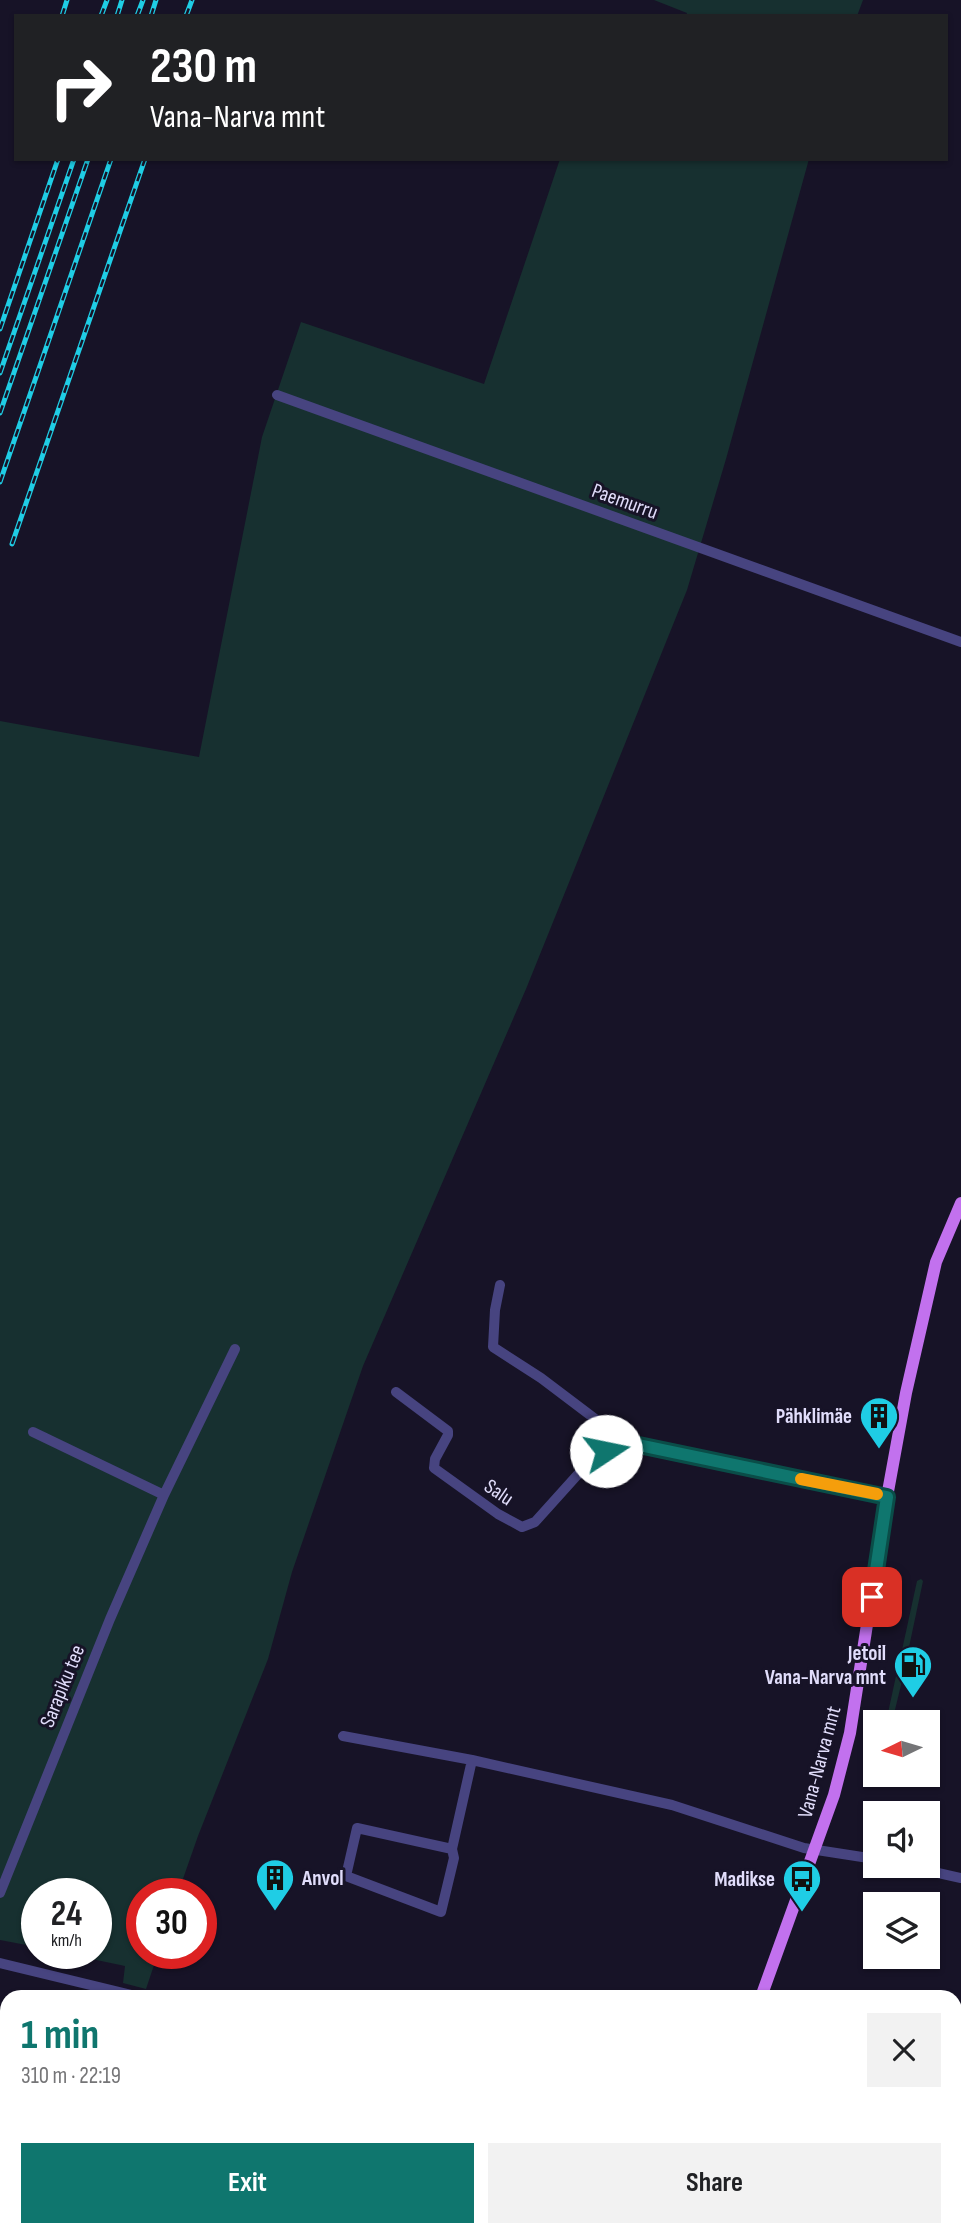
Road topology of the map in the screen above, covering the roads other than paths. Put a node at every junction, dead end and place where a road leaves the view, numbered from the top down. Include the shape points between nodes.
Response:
1 (277, 395) dead end
2 (961, 642) edge
3 (961, 1203) edge
4 (500, 1286) dead end
5 (235, 1349) dead end
6 (396, 1392) dead end
7 (33, 1432) dead end
8 (622, 1440) junction
9 (164, 1495) junction
10 (887, 1497) junction
11 (343, 1736) dead end
12 (472, 1760) junction
13 (452, 1849) junction
14 (814, 1850) junction
15 (863, 1857) edge
16 (940, 1873) edge
17 (961, 1878) edge
18 (0, 1893) edge
19 (0, 1963) edge
20 (111, 1990) edge
21 (764, 1990) edge

1 - 2 street, Paemurru
3 - 10 main road, Vana-Narva mnt via 928,1293
4 - 8 street via 493,1347
5 - 9 street, Sarapiku tee
6 - 8 street, Salu via 448,1431 434,1468 522,1527 535,1522 589,1462
7 - 9 street
8 - 10 street
9 - 18 street, Sarapiku tee
10 - 14 main road, Vana-Narva mnt via 850,1733
11 - 12 street
12 - 13 street
12 - 14 street via 672,1805
13 - 13 street via 357,1828 346,1877 441,1912 454,1858
14 - 15 street
14 - 21 main road, Vana-Narva mnt
16 - 17 street
19 - 20 street

